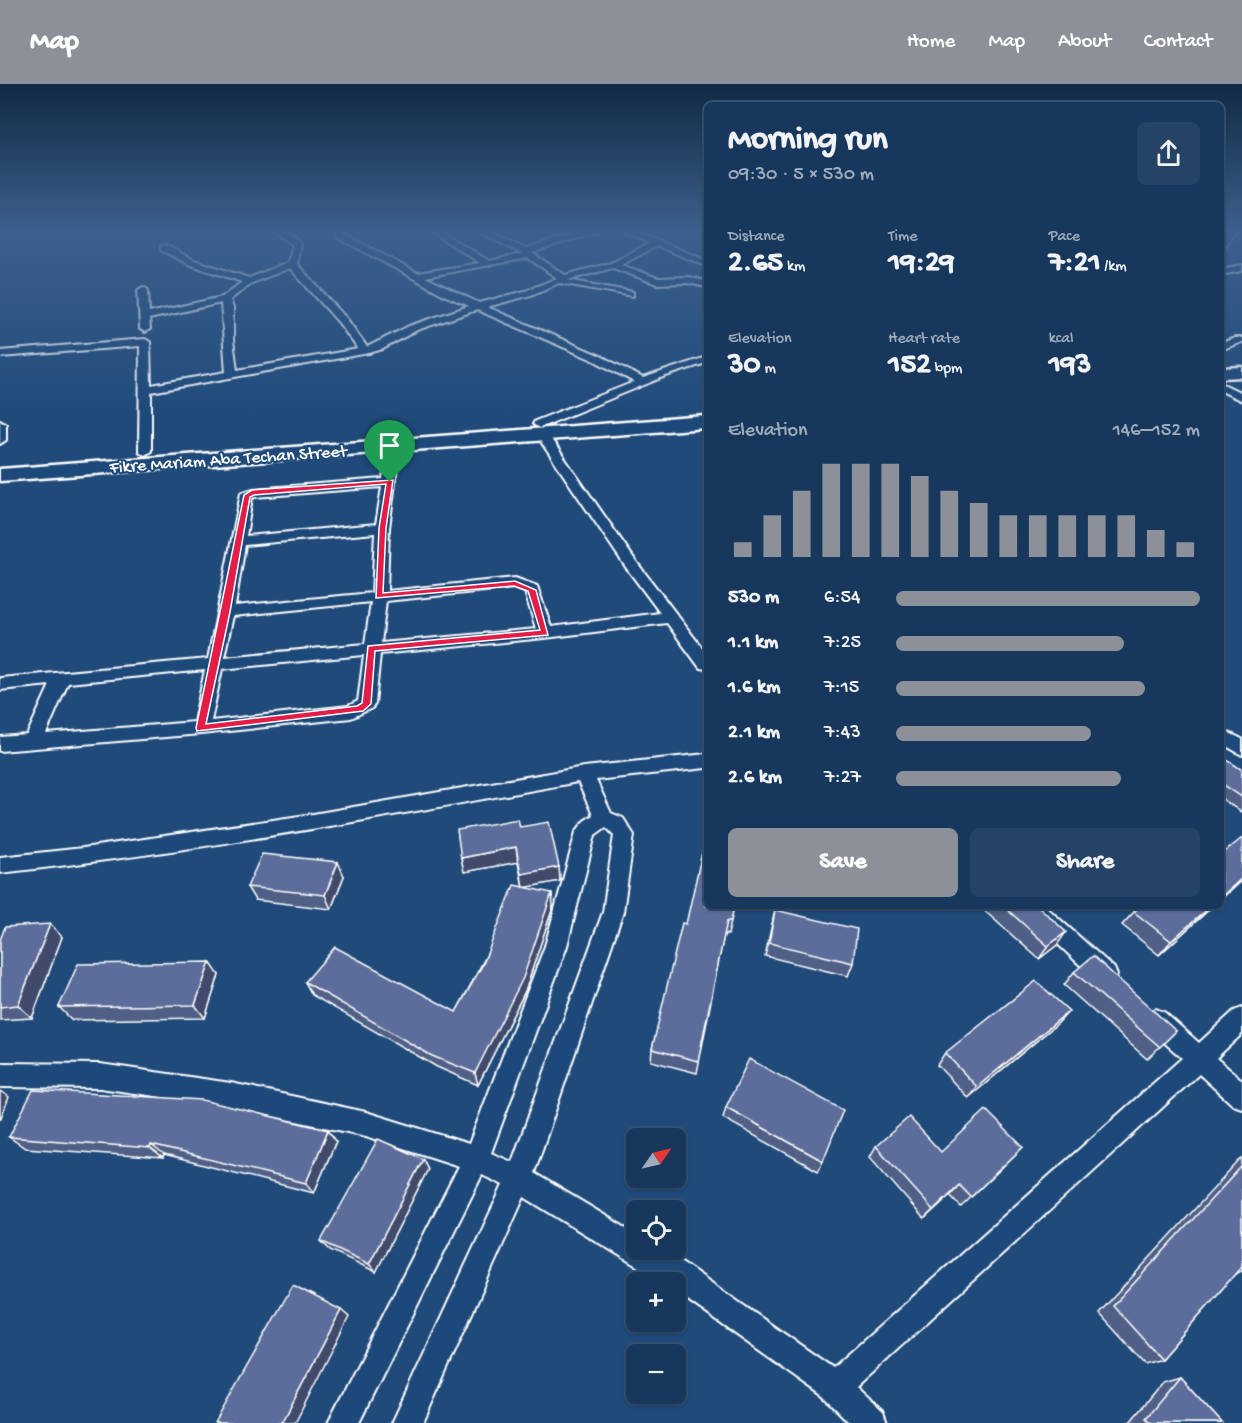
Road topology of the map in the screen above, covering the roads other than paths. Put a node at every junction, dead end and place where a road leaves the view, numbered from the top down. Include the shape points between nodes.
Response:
1 (143, 293) edge
2 (232, 293) edge
3 (318, 293) edge
4 (450, 293) edge
5 (526, 293) edge
6 (225, 299) junction
7 (476, 307) junction
8 (146, 317) junction
9 (1239, 340) dead end
10 (145, 342) junction
11 (1224, 346) edge
12 (365, 351) junction
13 (0, 354) edge
14 (704, 361) edge
15 (1242, 372) edge
16 (1224, 373) edge
17 (232, 374) junction
18 (643, 382) junction
19 (1242, 383) edge
20 (1224, 385) edge
21 (1224, 387) edge
22 (146, 389) junction
23 (1242, 398) edge
24 (704, 411) edge
25 (704, 422) edge
26 (0, 424) edge
27 (541, 430) junction
28 (0, 440) edge
29 (394, 446) junction
30 (145, 451) junction
31 (0, 462) edge
32 (0, 475) edge
33 (390, 482) junction
34 (382, 528) junction
35 (238, 541) junction
36 (379, 596) junction
37 (226, 612) junction
38 (671, 617) junction
39 (545, 633) junction
40 (371, 648) junction
41 (704, 661) edge
42 (213, 664) junction
43 (62, 678) junction
44 (0, 684) edge
45 (201, 728) junction
46 (1224, 737) edge
47 (34, 740) junction
48 (0, 744) edge
49 (1242, 748) edge
50 (704, 761) edge
51 (584, 774) junction
52 (604, 818) junction
53 (0, 865) edge
54 (1034, 909) edge
55 (1120, 987) edge
56 (1137, 1003) edge
57 (1242, 1019) edge
58 (1198, 1058) junction
59 (0, 1075) edge
60 (1242, 1096) edge
61 (476, 1159) junction
62 (519, 1179) junction
63 (626, 1243) edge
64 (654, 1260) edge
65 (834, 1386) junction
66 (343, 1423) edge
67 (407, 1423) edge
68 (872, 1423) edge

1 - 8 street
2 - 6 street
3 - 12 street
4 - 7 street
5 - 7 street
6 - 8 street
6 - 17 street
7 - 12 street via 413,328
7 - 18 street via 597,358
8 - 10 street
9 - 11 street
10 - 13 street
10 - 22 street
12 - 17 street
14 - 18 street
15 - 16 main road
17 - 22 street
18 - 27 street
19 - 20 main road
21 - 23 street
22 - 30 street
24 - 27 main road, Fikre Mariam Aba Techan Street
25 - 27 main road, Fikre Mariam Aba Techan Street
26 - 28 street
27 - 29 main road, Fikre Mariam Aba Techan Street
27 - 30 main road, Fikre Mariam Aba Techan Street
27 - 38 street
29 - 32 main road, Fikre Mariam Aba Techan Street
29 - 33 street
30 - 31 main road, Fikre Mariam Aba Techan Street
33 - 34 street
33 - 35 street via 248,494
34 - 35 street
34 - 36 street
35 - 37 street
36 - 37 street
36 - 39 street via 515,583 532,590
36 - 40 street
37 - 42 street
38 - 39 street
38 - 41 street
39 - 40 street
40 - 42 street
40 - 45 street via 366,704 360,709
42 - 43 street
42 - 45 street
43 - 44 street
43 - 47 street
45 - 47 street
46 - 49 street
47 - 48 street
50 - 51 street
51 - 52 street
51 - 53 street via 302,823
52 - 61 street via 595,821 586,832 556,946
52 - 62 street via 616,824 624,835 613,912
54 - 55 street
56 - 58 street
57 - 58 street
58 - 60 street
58 - 65 street
59 - 61 street via 100,1076 231,1095 366,1124
61 - 62 street
61 - 66 street
62 - 63 street
62 - 67 street
64 - 65 street
65 - 68 street

